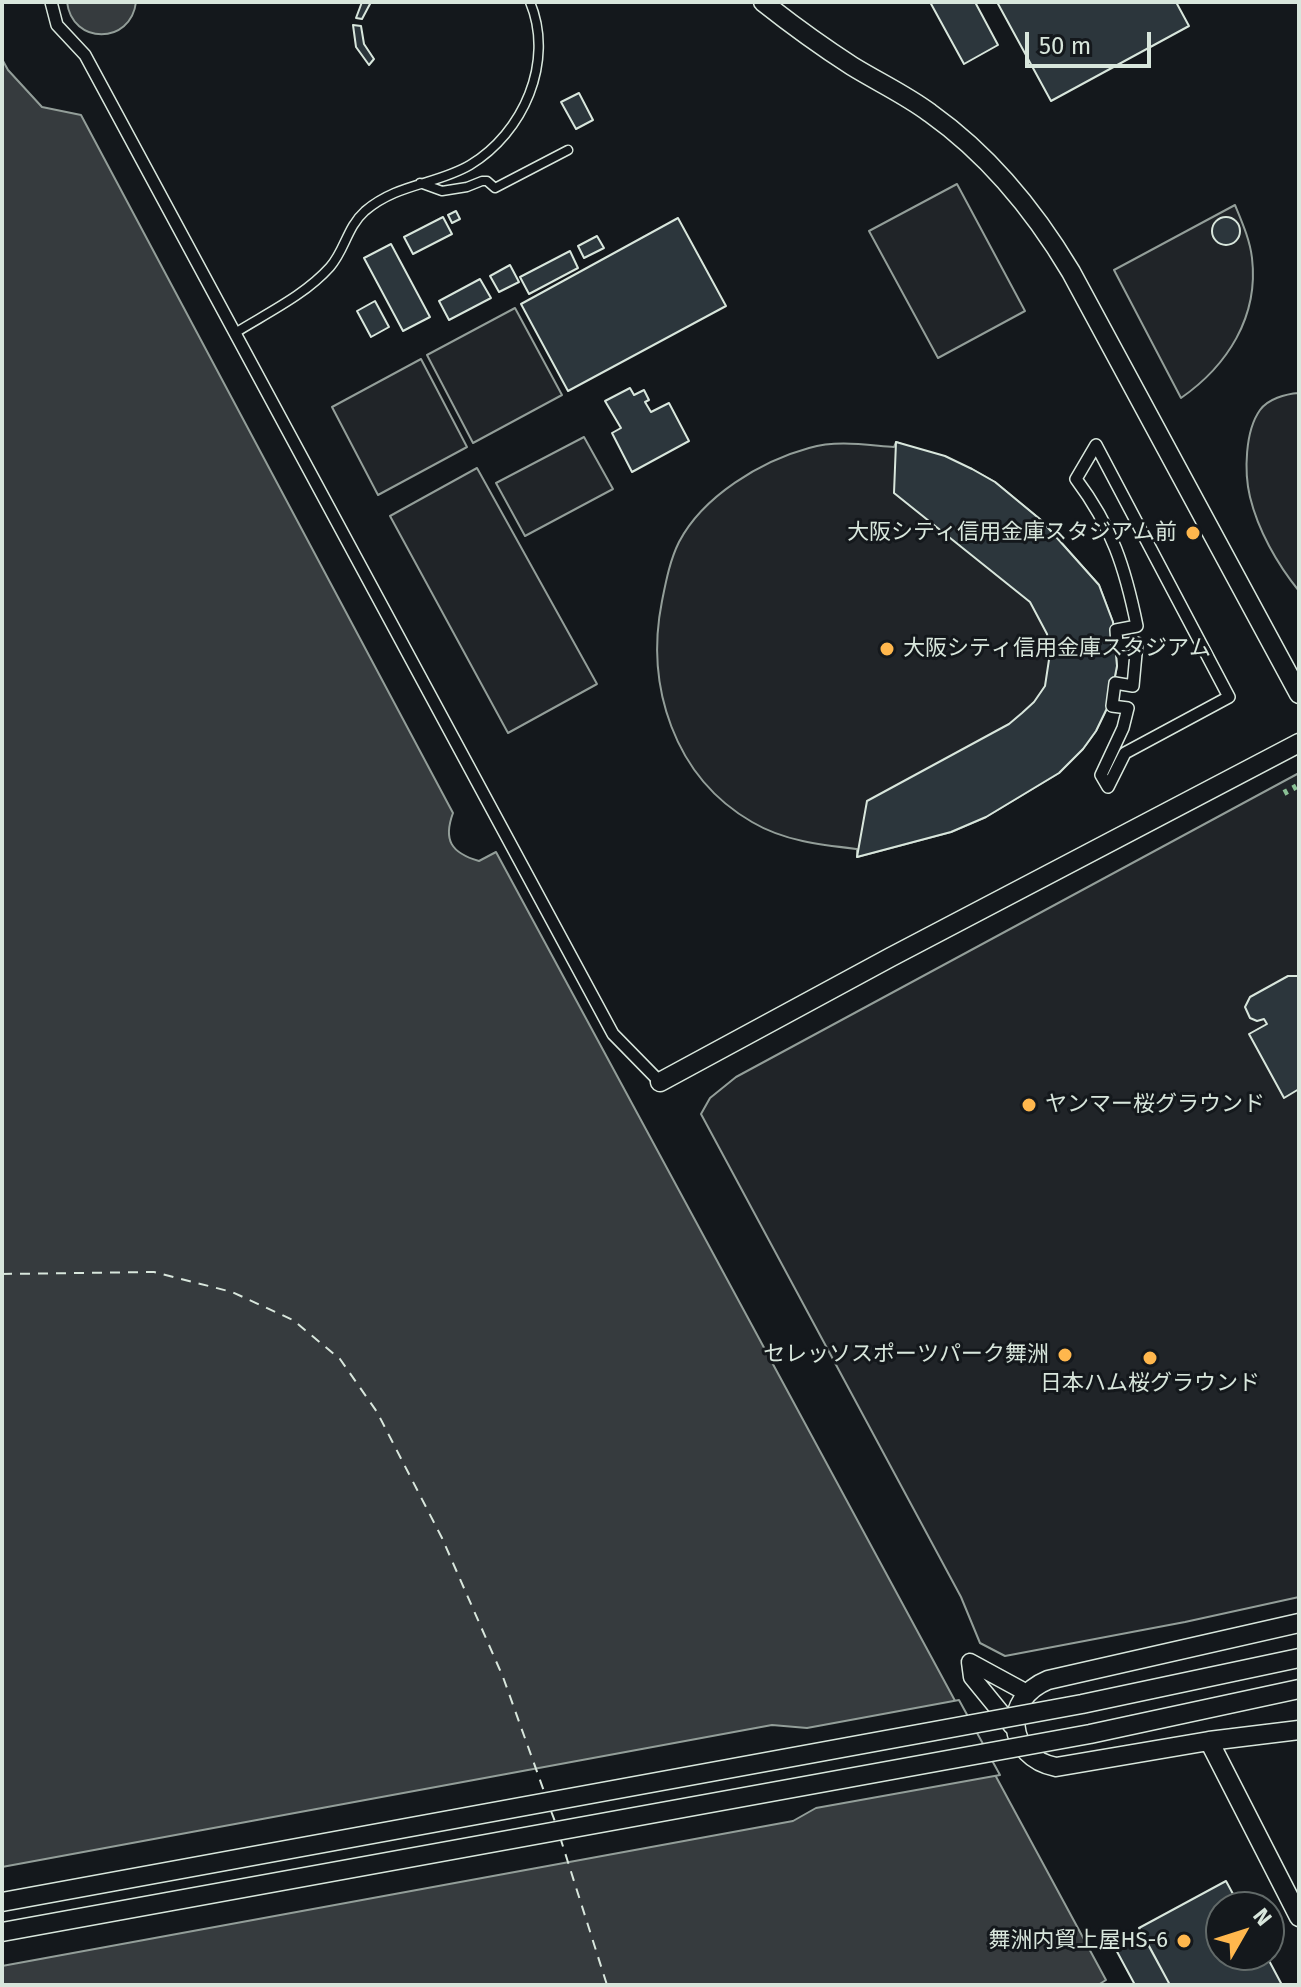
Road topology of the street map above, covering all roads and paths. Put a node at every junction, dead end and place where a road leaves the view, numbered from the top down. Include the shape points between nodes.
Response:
1 (51, 2) edge
2 (530, 2) edge
3 (763, 2) edge
4 (568, 150) dead end
5 (420, 182) junction
6 (235, 333) junction
7 (1137, 643) joint
8 (1299, 694) edge
9 (1299, 743) edge
10 (660, 1082) joint
11 (1299, 1623) edge
12 (1299, 1658) edge
13 (1299, 1689) edge
14 (1027, 1693) junction
15 (1299, 1730) edge
16 (1016, 1731) junction
17 (1209, 1741) junction
18 (2, 1902) edge
19 (1299, 1917) edge
20 (2, 1932) edge

1 - 6 street via 57,25 85,55
2 - 5 lane via 539,45 525,106 511,130 468,166
3 - 8 street via 816,43 929,111 999,172 1044,227
4 - 5 lane via 495,188 487,181 442,191
5 - 6 lane via 363,212 329,269
6 - 10 street via 613,1034
7 - 7 street via 1117,645 1116,630 1137,628 1128,585 1098,509 1076,479 1096,445 1229,697 1125,753 1108,787 1101,775 1128,708 1112,706 1115,683 1133,686
9 - 10 street
11 - 14 street via 1048,1680
12 - 18 street, bridge via 1082,1704
13 - 20 street, bridge via 1090,1734
14 - 16 street via 1017,1709
14 - 16 street via 970,1662 972,1677
15 - 17 street
16 - 17 street via 1030,1756 1056,1767
17 - 19 street

